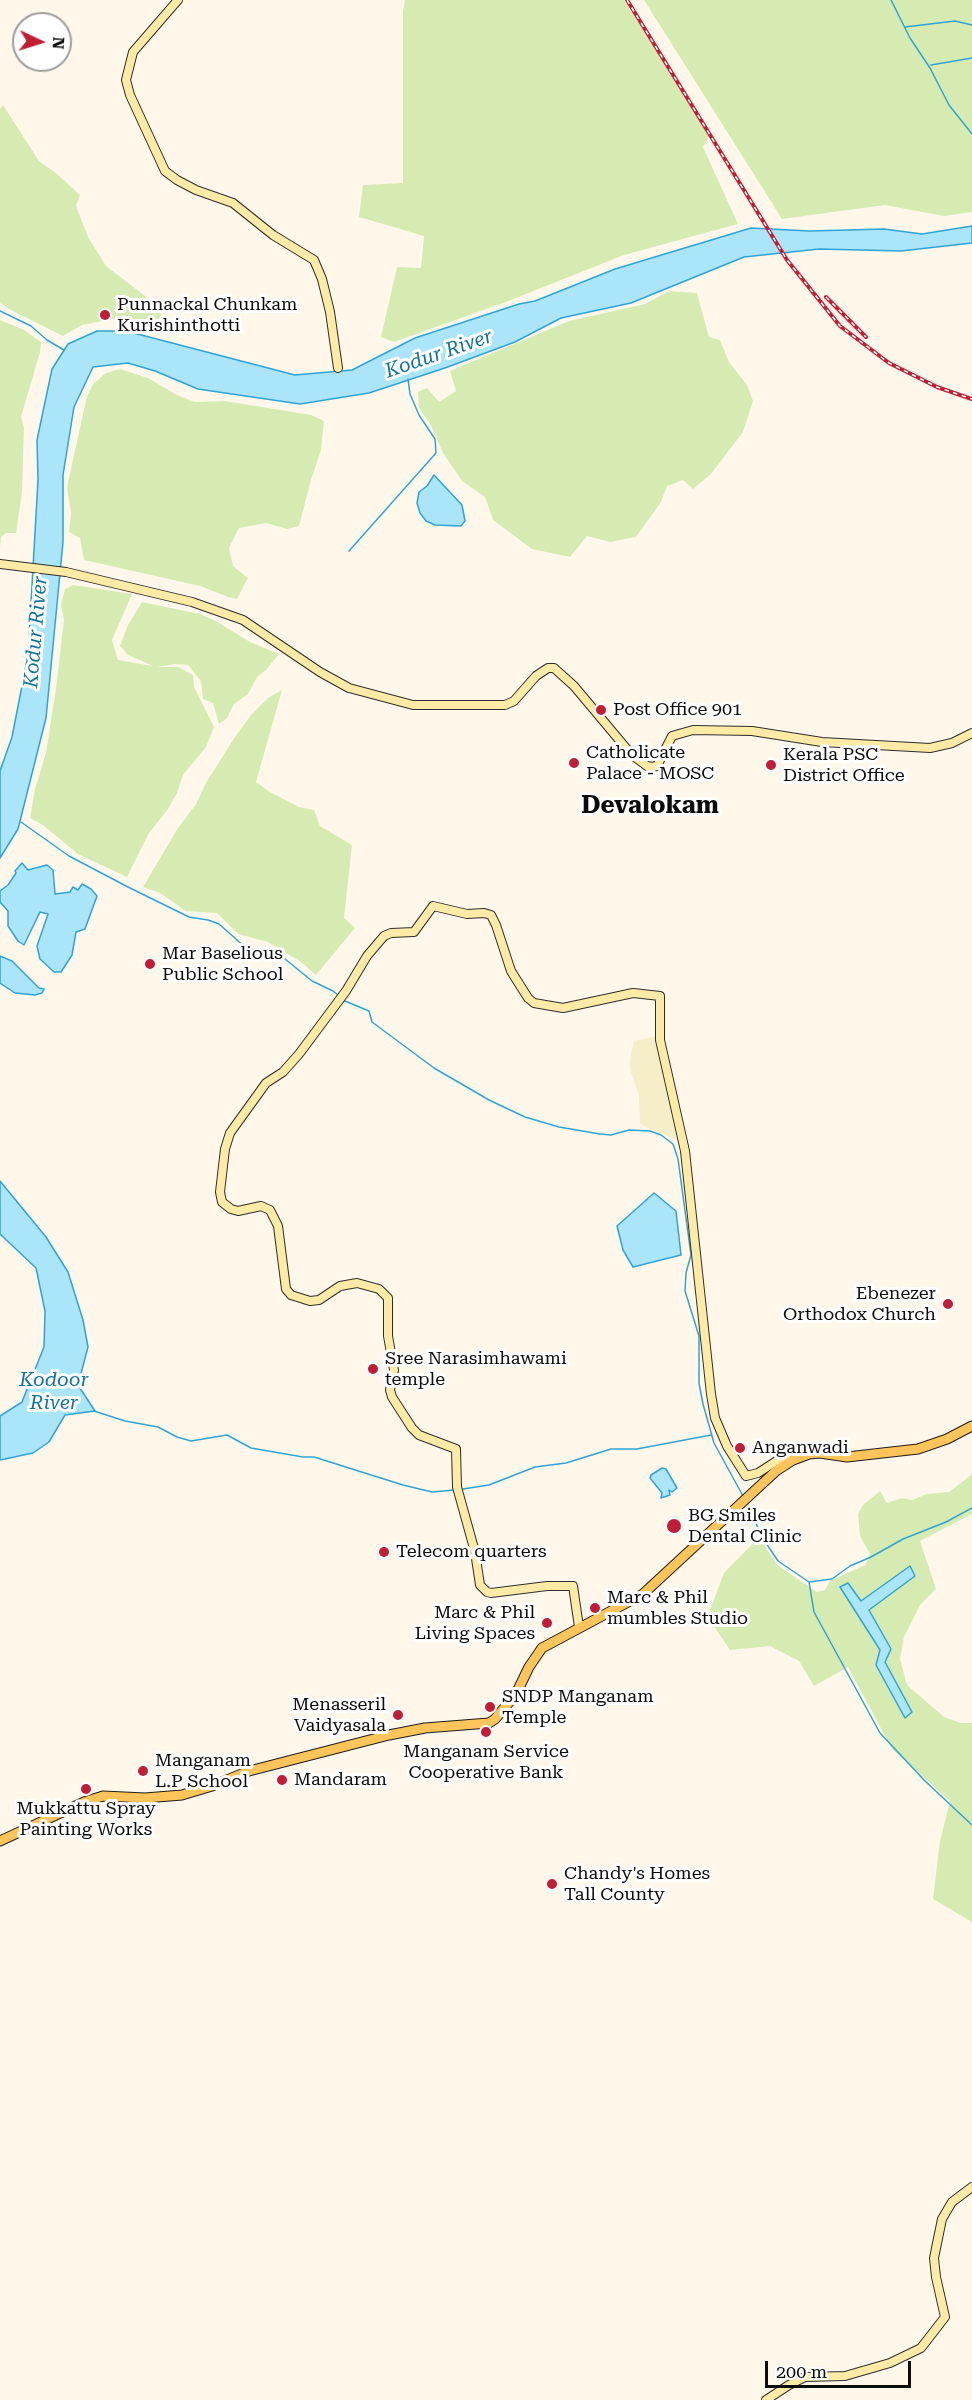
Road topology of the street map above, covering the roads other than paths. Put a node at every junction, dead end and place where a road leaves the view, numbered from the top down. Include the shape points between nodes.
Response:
1 (178, 0) edge
2 (338, 368) dead end
3 (0, 564) edge
4 (972, 733) edge
5 (972, 1426) edge
6 (809, 1454) junction
7 (579, 1627) junction
8 (0, 1841) edge
9 (972, 2187) edge
10 (766, 2400) edge

1 - 2 street via 133,52 126,80 130,95 165,171 196,190 233,203 273,235 314,260 330,312
3 - 4 street via 66,572 192,602 243,620 349,688 413,705 505,705 514,701 536,676 554,668 631,754 652,767 657,766 672,736 693,730 752,731 822,742 930,748
5 - 6 main road via 918,1449 848,1457
6 - 7 main road via 776,1471 643,1594
6 - 7 street via 789,1453 758,1473 746,1476 716,1418 686,1159 660,1040 660,996 633,993 563,1008 534,1003 511,971 491,915 433,906 414,932 384,936 289,1067 266,1083 230,1133 221,1197 231,1209 261,1206 270,1210 278,1226 286,1289 291,1295 319,1300 340,1286 357,1283 380,1289 388,1298 388,1336 394,1370 392,1397 419,1434 456,1449 458,1490 483,1589 491,1593 573,1586
7 - 8 main road via 542,1648 516,1694 489,1723 389,1735 249,1771 182,1795 94,1798
9 - 10 street via 952,2202 942,2219 934,2258 945,2317 921,2348 890,2363 851,2374 805,2377

